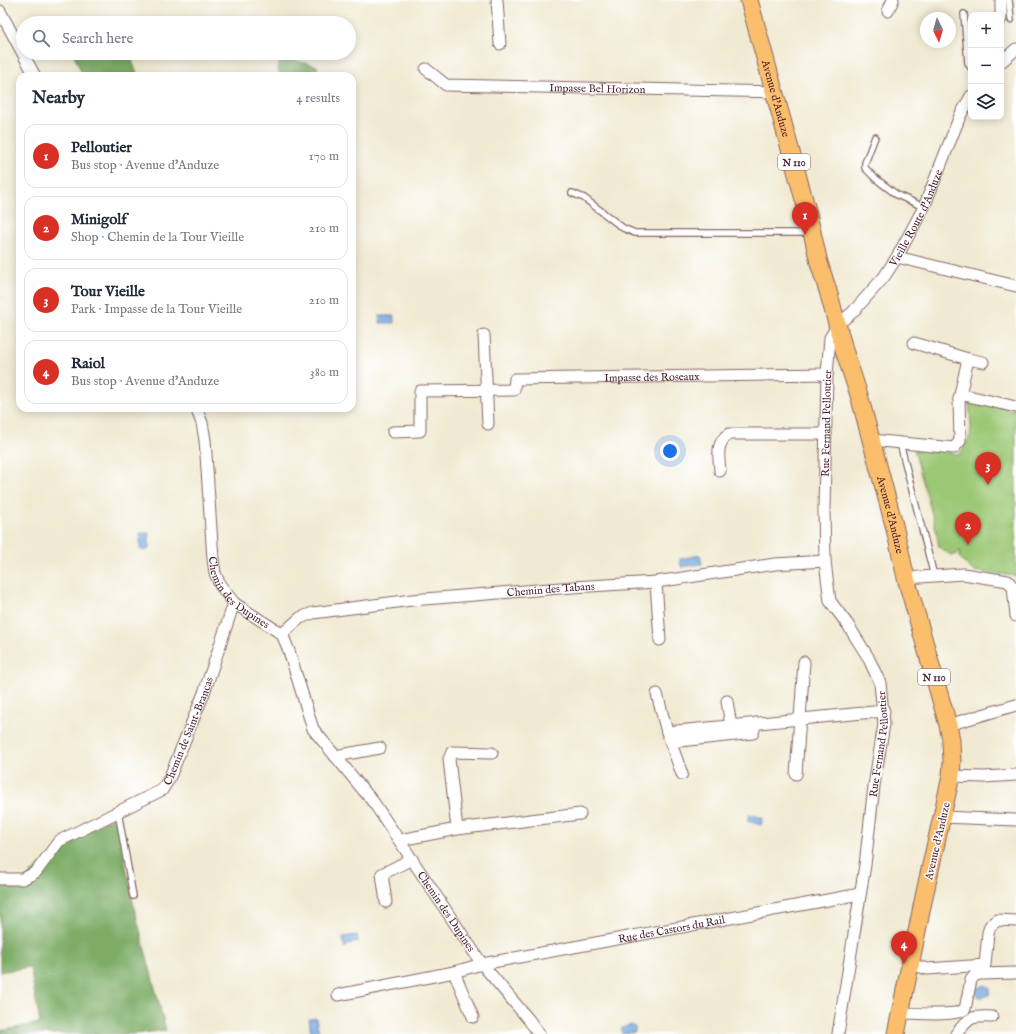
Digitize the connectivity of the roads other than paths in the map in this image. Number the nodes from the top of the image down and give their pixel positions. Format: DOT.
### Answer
graph roads {
  1 [pos="497,0"];
  2 [pos="751,0"];
  3 [pos="893,0"];
  4 [pos="1001,0"];
  5 [pos="1009,0"];
  6 [pos="0,11"];
  7 [pos="888,11"];
  8 [pos="964,14"];
  9 [pos="1006,19"];
  10 [pos="16,41"];
  11 [pos="500,44"];
  12 [pos="1016,48"];
  13 [pos="1004,59"];
  14 [pos="26,60"];
  15 [pos="968,63"];
  16 [pos="426,69"];
  17 [pos="33,72"];
  18 [pos="775,92"];
  19 [pos="968,101"];
  20 [pos="875,137"];
  21 [pos="572,193"];
  22 [pos="924,207"];
  23 [pos="813,233"];
  24 [pos="897,257"];
  25 [pos="1016,286"];
  26 [pos="838,324"];
  27 [pos="484,335"];
  28 [pos="914,343"];
  29 [pos="968,359"];
  30 [pos="983,362"];
  31 [pos="827,374"];
  32 [pos="487,391"];
  33 [pos="959,399"];
  34 [pos="1016,407"];
  35 [pos="198,412"];
  36 [pos="488,424"];
  37 [pos="393,432"];
  38 [pos="826,434"];
  39 [pos="871,440"];
  40 [pos="900,443"];
  41 [pos="720,471"];
  42 [pos="825,561"];
  43 [pos="934,576"];
  44 [pos="906,578"];
  45 [pos="1012,580"];
  46 [pos="656,582"];
  47 [pos="234,603"];
  48 [pos="1016,616"];
  49 [pos="282,634"];
  50 [pos="660,640"];
  51 [pos="804,662"];
  52 [pos="657,694"];
  53 [pos="727,701"];
  54 [pos="1016,705"];
  55 [pos="884,712"];
  56 [pos="800,720"];
  57 [pos="756,723"];
  58 [pos="948,725"];
  59 [pos="731,726"];
  60 [pos="669,737"];
  61 [pos="380,748"];
  62 [pos="492,753"];
  63 [pos="335,756"];
  64 [pos="682,774"];
  65 [pos="796,774"];
  66 [pos="1016,775"];
  67 [pos="951,776"];
  68 [pos="118,812"];
  69 [pos="580,814"];
  70 [pos="942,817"];
  71 [pos="1016,820"];
  72 [pos="457,829"];
  73 [pos="400,840"];
  74 [pos="412,859"];
  75 [pos="0,879"];
  76 [pos="860,894"];
  77 [pos="133,896"];
  78 [pos="386,902"];
  79 [pos="1016,921"];
  80 [pos="482,964"];
  81 [pos="911,964"];
  82 [pos="454,972"];
  83 [pos="1016,973"];
  84 [pos="338,995"];
  85 [pos="900,1013"];
  86 [pos="473,1017"];
  87 [pos="992,1017"];
  88 [pos="531,1029"];
  89 [pos="539,1034"];
  90 [pos="838,1034"];
  91 [pos="896,1034"];
  92 [pos="956,1034"];
  1 -- 11 [label="street"];
  2 -- 18 [label="main road, Avenue d'Anduze / N 110"];
  3 -- 7 [label="street"];
  4 -- 9 [label="street"];
  5 -- 9 [label="lane"];
  6 -- 10 [label="street"];
  8 -- 15 [label="lane"];
  12 -- 13 [label="street"];
  14 -- 17 [label="street"];
  16 -- 18 [label="street, Impasse Bel Horizon"];
  18 -- 23 [label="main road, Avenue d'Anduze / N 110"];
  19 -- 22 [label="street, Vieille Route d'Anduze"];
  20 -- 22 [label="lane"];
  21 -- 23 [label="lane"];
  22 -- 24 [label="street, Vieille Route d'Anduze"];
  23 -- 26 [label="main road, Avenue d'Anduze / N 110"];
  24 -- 25 [label="street"];
  24 -- 26 [label="street, Vieille Route d'Anduze"];
  26 -- 31 [label="street, Rue Fernand Pelloutier"];
  26 -- 39 [label="main road, Avenue d'Anduze / N 110"];
  27 -- 32 [label="street"];
  28 -- 29 [label="street"];
  29 -- 30 [label="street"];
  29 -- 33 [label="street"];
  31 -- 32 [label="street, Impasse des Roseaux"];
  31 -- 38 [label="street, Rue Fernand Pelloutier"];
  32 -- 36 [label="street"];
  32 -- 37 [label="street, Impasse des Roseaux"];
  33 -- 34 [label="street"];
  33 -- 40 [label="street"];
  35 -- 47 [label="street, Chemin des Dupines"];
  38 -- 41 [label="street"];
  38 -- 42 [label="street, Rue Fernand Pelloutier"];
  39 -- 40 [label="street"];
  39 -- 44 [label="main road, Avenue d'Anduze / N 110"];
  40 -- 43 [label="lane"];
  42 -- 46 [label="street, Chemin des Tabans"];
  42 -- 55 [label="street, Rue Fernand Pelloutier"];
  43 -- 44 [label="street"];
  43 -- 45 [label="street"];
  44 -- 58 [label="main road, Avenue d'Anduze / N 110"];
  45 -- 48 [label="street"];
  46 -- 49 [label="street, Chemin des Tabans"];
  46 -- 50 [label="street"];
  47 -- 49 [label="street, Chemin des Dupines"];
  47 -- 68 [label="street, Chemin de Saint-Brancas"];
  49 -- 63 [label="street, Chemin des Dupines"];
  51 -- 56 [label="street"];
  52 -- 60 [label="street"];
  53 -- 59 [label="street"];
  54 -- 58 [label="street"];
  55 -- 56 [label="street"];
  55 -- 76 [label="street, Rue Fernand Pelloutier"];
  56 -- 57 [label="street"];
  56 -- 65 [label="street"];
  57 -- 59 [label="street"];
  57 -- 60 [label="street"];
  58 -- 67 [label="main road, Avenue d'Anduze / N 110"];
  59 -- 60 [label="street"];
  60 -- 64 [label="street"];
  61 -- 63 [label="street"];
  62 -- 72 [label="street"];
  63 -- 73 [label="street, Chemin des Dupines"];
  66 -- 67 [label="street"];
  67 -- 70 [label="main road, Avenue d'Anduze / N 110"];
  68 -- 75 [label="street, Chemin de Saint-Brancas"];
  68 -- 77 [label="lane"];
  69 -- 72 [label="street"];
  70 -- 71 [label="street"];
  70 -- 81 [label="main road, Avenue d'Anduze / N 110"];
  72 -- 73 [label="street"];
  73 -- 74 [label="street, Chemin des Dupines"];
  74 -- 78 [label="street, Chemin des Dupines"];
  74 -- 80 [label="street, Chemin des Dupines"];
  76 -- 80 [label="street, Rue des Castors du Rail"];
  76 -- 90 [label="street, Rue Fernand Pelloutier"];
  79 -- 81 [label="street"];
  80 -- 82 [label="street, Chemin des Dupines"];
  80 -- 88 [label="street, Chemin des Dupines"];
  81 -- 85 [label="main road, Avenue d'Anduze / N 110"];
  82 -- 84 [label="street, Chemin des Dupines"];
  82 -- 86 [label="street"];
  83 -- 85 [label="street"];
  85 -- 91 [label="main road, Avenue d'Anduze / N 110"];
  87 -- 92 [label="street"];
  88 -- 89 [label="street, Chemin des Dupines"];
}
